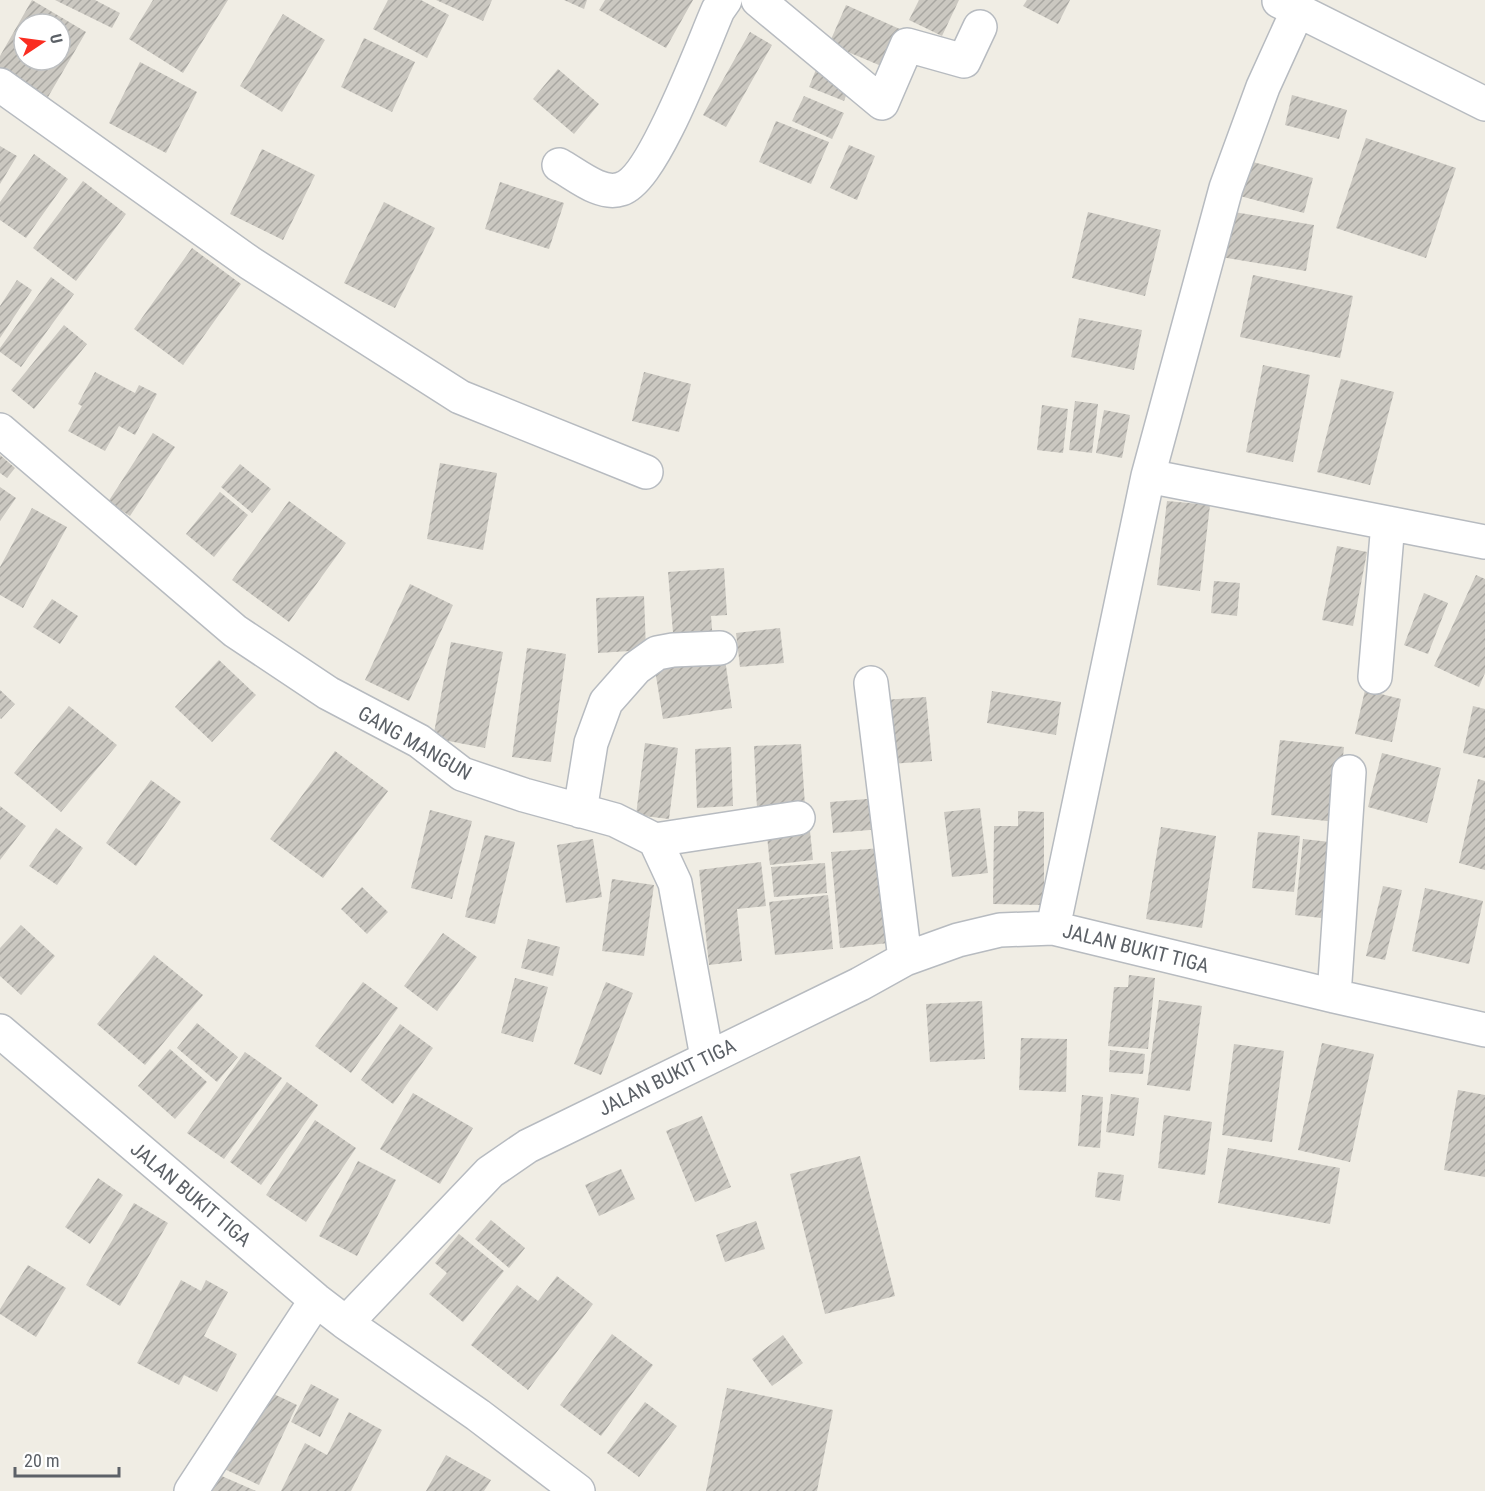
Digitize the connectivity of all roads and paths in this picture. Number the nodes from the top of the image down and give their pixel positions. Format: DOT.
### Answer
graph roads {
  1 [pos="725,0"];
  2 [pos="771,4"];
  3 [pos="1287,5"];
  4 [pos="980,27"];
  5 [pos="0,85"];
  6 [pos="1485,104"];
  7 [pos="559,165"];
  8 [pos="0,430"];
  9 [pos="646,472"];
  10 [pos="1148,476"];
  11 [pos="1388,523"];
  12 [pos="1485,542"];
  13 [pos="720,648"];
  14 [pos="1375,677"];
  15 [pos="871,683"];
  16 [pos="1349,772"];
  17 [pos="580,811"];
  18 [pos="798,818"];
  19 [pos="655,840"];
  20 [pos="1053,927"];
  21 [pos="905,959"];
  22 [pos="1334,996"];
  23 [pos="1485,1030"];
  24 [pos="2,1037"];
  25 [pos="707,1057"];
  26 [pos="316,1300"];
  27 [pos="346,1323"];
  28 [pos="191,1491"];
  29 [pos="578,1491"];
  1 -- 7 [label="street"];
  2 -- 4 [label="street"];
  3 -- 6 [label="street"];
  3 -- 10 [label="street"];
  5 -- 9 [label="street"];
  8 -- 17 [label="street, GANG MANGUN"];
  10 -- 11 [label="street"];
  10 -- 20 [label="street"];
  11 -- 12 [label="street"];
  11 -- 14 [label="street"];
  13 -- 17 [label="street"];
  15 -- 21 [label="street"];
  16 -- 22 [label="street"];
  17 -- 19 [label="street, GANG MANGUN"];
  18 -- 19 [label="street"];
  19 -- 25 [label="street"];
  20 -- 21 [label="street, JALAN BUKIT TIGA"];
  20 -- 22 [label="street, JALAN BUKIT TIGA"];
  21 -- 25 [label="street, JALAN BUKIT TIGA"];
  22 -- 23 [label="street, JALAN BUKIT TIGA"];
  24 -- 26 [label="street, JALAN BUKIT TIGA"];
  25 -- 27 [label="street, JALAN BUKIT TIGA"];
  26 -- 27 [label="street, JALAN BUKIT TIGA"];
  26 -- 28 [label="street"];
  27 -- 29 [label="street"];
}
